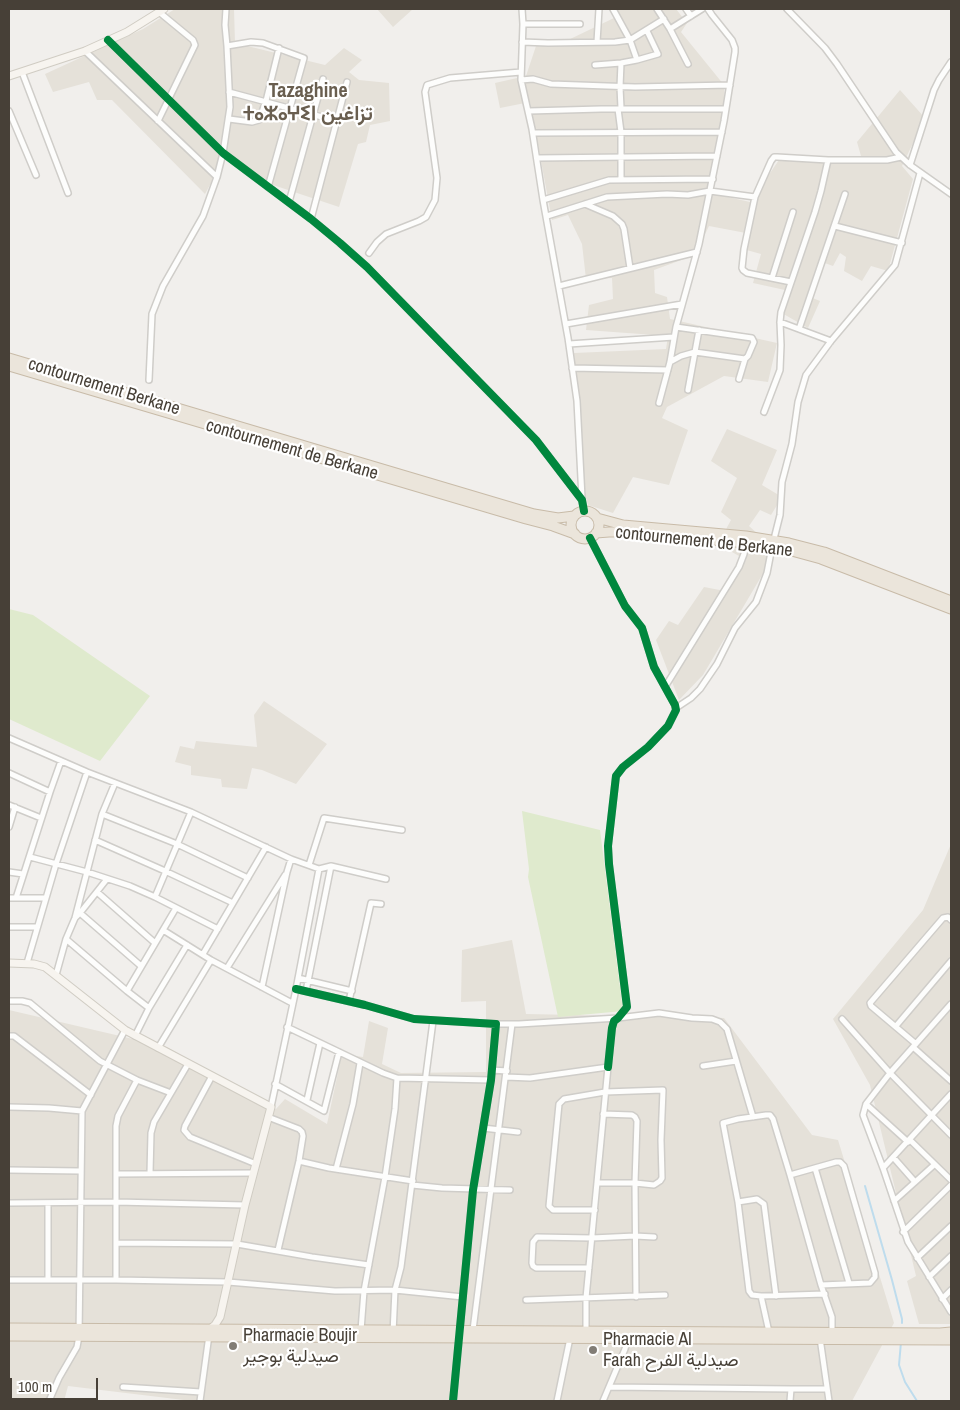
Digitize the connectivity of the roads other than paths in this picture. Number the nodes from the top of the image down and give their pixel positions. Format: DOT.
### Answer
graph roads {
  1 [pos="226,9"];
  2 [pos="522,9"];
  3 [pos="599,9"];
  4 [pos="613,9"];
  5 [pos="657,9"];
  6 [pos="686,9"];
  7 [pos="702,9"];
  8 [pos="708,9"];
  9 [pos="786,9"];
  10 [pos="162,10"];
  11 [pos="691,16"];
  12 [pos="664,19"];
  13 [pos="523,24"];
  14 [pos="580,24"];
  15 [pos="670,29"];
  16 [pos="647,31"];
  17 [pos="108,40"];
  18 [pos="630,40"];
  19 [pos="522,42"];
  20 [pos="597,42"];
  21 [pos="228,46"];
  22 [pos="279,48"];
  23 [pos="85,51"];
  24 [pos="637,60"];
  25 [pos="951,62"];
  26 [pos="622,63"];
  27 [pos="688,64"];
  28 [pos="595,65"];
  29 [pos="22,72"];
  30 [pos="521,72"];
  31 [pos="9,76"];
  32 [pos="323,80"];
  33 [pos="521,80"];
  34 [pos="347,82"];
  35 [pos="730,85"];
  36 [pos="620,87"];
  37 [pos="229,92"];
  38 [pos="169,99"];
  39 [pos="266,101"];
  40 [pos="290,108"];
  41 [pos="619,109"];
  42 [pos="726,109"];
  43 [pos="9,111"];
  44 [pos="529,111"];
  45 [pos="314,114"];
  46 [pos="229,119"];
  47 [pos="158,120"];
  48 [pos="337,121"];
  49 [pos="621,132"];
  50 [pos="722,132"];
  51 [pos="533,133"];
  52 [pos="224,153"];
  53 [pos="622,156"];
  54 [pos="717,156"];
  55 [pos="902,157"];
  56 [pos="537,158"];
  57 [pos="828,160"];
  58 [pos="910,165"];
  59 [pos="920,173"];
  60 [pos="36,175"];
  61 [pos="217,177"];
  62 [pos="713,179"];
  63 [pos="621,180"];
  64 [pos="268,187"];
  65 [pos="710,192"];
  66 [pos="68,193"];
  67 [pos="844,194"];
  68 [pos="951,194"];
  69 [pos="755,197"];
  70 [pos="543,200"];
  71 [pos="289,202"];
  72 [pos="584,204"];
  73 [pos="793,212"];
  74 [pos="547,216"];
  75 [pos="311,219"];
  76 [pos="835,226"];
  77 [pos="902,243"];
  78 [pos="697,252"];
  79 [pos="369,253"];
  80 [pos="630,268"];
  81 [pos="772,278"];
  82 [pos="791,282"];
  83 [pos="559,286"];
  84 [pos="682,304"];
  85 [pos="780,322"];
  86 [pos="566,324"];
  87 [pos="676,327"];
  88 [pos="799,329"];
  89 [pos="699,330"];
  90 [pos="674,337"];
  91 [pos="831,341"];
  92 [pos="569,344"];
  93 [pos="695,352"];
  94 [pos="9,358"];
  95 [pos="746,359"];
  96 [pos="670,362"];
  97 [pos="9,366"];
  98 [pos="572,368"];
  99 [pos="668,370"];
  100 [pos="739,379"];
  101 [pos="149,380"];
  102 [pos="688,390"];
  103 [pos="659,403"];
  104 [pos="764,412"];
  105 [pos="582,500"];
  106 [pos="584,511"];
  107 [pos="574,516"];
  108 [pos="597,518"];
  109 [pos="575,534"];
  110 [pos="593,536"];
  111 [pos="746,543"];
  112 [pos="773,543"];
  113 [pos="951,601"];
  114 [pos="951,609"];
  115 [pos="665,687"];
  116 [pos="676,708"];
  117 [pos="9,738"];
  118 [pos="61,761"];
  119 [pos="87,772"];
  120 [pos="9,773"];
  121 [pos="115,783"];
  122 [pos="50,792"];
  123 [pos="9,805"];
  124 [pos="15,807"];
  125 [pos="191,812"];
  126 [pos="102,814"];
  127 [pos="41,818"];
  128 [pos="9,827"];
  129 [pos="402,830"];
  130 [pos="95,840"];
  131 [pos="177,844"];
  132 [pos="266,847"];
  133 [pos="30,857"];
  134 [pos="292,859"];
  135 [pos="56,864"];
  136 [pos="308,865"];
  137 [pos="331,866"];
  138 [pos="319,869"];
  139 [pos="166,871"];
  140 [pos="9,872"];
  141 [pos="87,872"];
  142 [pos="287,872"];
  143 [pos="24,874"];
  144 [pos="248,878"];
  145 [pos="107,879"];
  146 [pos="386,879"];
  147 [pos="97,892"];
  148 [pos="155,897"];
  149 [pos="9,898"];
  150 [pos="16,898"];
  151 [pos="46,898"];
  152 [pos="233,903"];
  153 [pos="381,904"];
  154 [pos="176,908"];
  155 [pos="80,912"];
  156 [pos="75,918"];
  157 [pos="951,920"];
  158 [pos="9,927"];
  159 [pos="37,927"];
  160 [pos="218,929"];
  161 [pos="163,930"];
  162 [pos="66,938"];
  163 [pos="155,943"];
  164 [pos="187,944"];
  165 [pos="203,954"];
  166 [pos="211,960"];
  167 [pos="951,961"];
  168 [pos="9,963"];
  169 [pos="27,963"];
  170 [pos="142,966"];
  171 [pos="227,968"];
  172 [pos="56,974"];
  173 [pos="298,978"];
  174 [pos="308,980"];
  175 [pos="262,987"];
  176 [pos="296,989"];
  177 [pos="127,991"];
  178 [pos="306,991"];
  179 [pos="352,991"];
  180 [pos="9,1001"];
  181 [pos="349,1001"];
  182 [pos="292,1003"];
  183 [pos="149,1008"];
  184 [pos="950,1008"];
  185 [pos="618,1018"];
  186 [pos="842,1019"];
  187 [pos="433,1021"];
  188 [pos="496,1024"];
  189 [pos="512,1024"];
  190 [pos="896,1026"];
  191 [pos="287,1027"];
  192 [pos="125,1030"];
  193 [pos="9,1036"];
  194 [pos="135,1036"];
  195 [pos="320,1043"];
  196 [pos="914,1046"];
  197 [pos="158,1048"];
  198 [pos="338,1052"];
  199 [pos="736,1060"];
  200 [pos="360,1063"];
  201 [pos="106,1064"];
  202 [pos="188,1064"];
  203 [pos="703,1066"];
  204 [pos="608,1068"];
  205 [pos="492,1070"];
  206 [pos="890,1072"];
  207 [pos="506,1074"];
  208 [pos="212,1076"];
  209 [pos="397,1078"];
  210 [pos="426,1079"];
  211 [pos="137,1080"];
  212 [pos="491,1080"];
  213 [pos="951,1081"];
  214 [pos="275,1084"];
  215 [pos="605,1092"];
  216 [pos="171,1093"];
  217 [pos="951,1094"];
  218 [pos="91,1095"];
  219 [pos="307,1100"];
  220 [pos="866,1104"];
  221 [pos="9,1108"];
  222 [pos="271,1108"];
  223 [pos="82,1111"];
  224 [pos="604,1114"];
  225 [pos="932,1115"];
  226 [pos="268,1117"];
  227 [pos="753,1117"];
  228 [pos="483,1128"];
  229 [pos="499,1130"];
  230 [pos="518,1132"];
  231 [pos="951,1135"];
  232 [pos="909,1141"];
  233 [pos="893,1157"];
  234 [pos="299,1161"];
  235 [pos="256,1164"];
  236 [pos="934,1164"];
  237 [pos="336,1168"];
  238 [pos="815,1168"];
  239 [pos="883,1168"];
  240 [pos="9,1170"];
  241 [pos="80,1171"];
  242 [pos="150,1173"];
  243 [pos="253,1173"];
  244 [pos="116,1174"];
  245 [pos="790,1175"];
  246 [pos="385,1177"];
  247 [pos="951,1180"];
  248 [pos="915,1182"];
  249 [pos="413,1183"];
  250 [pos="598,1183"];
  251 [pos="635,1183"];
  252 [pos="951,1185"];
  253 [pos="473,1190"];
  254 [pos="492,1190"];
  255 [pos="510,1190"];
  256 [pos="894,1201"];
  257 [pos="80,1202"];
  258 [pos="116,1202"];
  259 [pos="738,1202"];
  260 [pos="9,1203"];
  261 [pos="48,1203"];
  262 [pos="245,1205"];
  263 [pos="595,1210"];
  264 [pos="951,1226"];
  265 [pos="903,1232"];
  266 [pos="635,1236"];
  267 [pos="654,1237"];
  268 [pos="592,1238"];
  269 [pos="117,1243"];
  270 [pos="237,1244"];
  271 [pos="278,1250"];
  272 [pos="951,1256"];
  273 [pos="917,1258"];
  274 [pos="369,1264"];
  275 [pos="589,1268"];
  276 [pos="929,1277"];
  277 [pos="9,1280"];
  278 [pos="48,1280"];
  279 [pos="80,1280"];
  280 [pos="116,1280"];
  281 [pos="228,1282"];
  282 [pos="849,1283"];
  283 [pos="821,1285"];
  284 [pos="395,1290"];
  285 [pos="951,1290"];
  286 [pos="364,1291"];
  287 [pos="825,1294"];
  288 [pos="665,1295"];
  289 [pos="761,1296"];
  290 [pos="776,1296"];
  291 [pos="463,1297"];
  292 [pos="636,1297"];
  293 [pos="586,1298"];
  294 [pos="942,1299"];
  295 [pos="526,1300"];
  296 [pos="951,1312"];
  297 [pos="9,1328"];
  298 [pos="361,1330"];
  299 [pos="473,1330"];
  300 [pos="79,1332"];
  301 [pos="769,1332"];
  302 [pos="832,1332"];
  303 [pos="951,1332"];
  304 [pos="209,1333"];
  305 [pos="393,1334"];
  306 [pos="459,1334"];
  307 [pos="586,1335"];
  308 [pos="628,1335"];
  309 [pos="9,1336"];
  310 [pos="819,1336"];
  311 [pos="570,1338"];
  312 [pos="951,1340"];
  313 [pos="123,1388"];
  314 [pos="609,1388"];
  315 [pos="827,1388"];
  316 [pos="791,1389"];
  317 [pos="201,1392"];
  318 [pos="49,1401"];
  319 [pos="200,1401"];
  320 [pos="453,1401"];
  321 [pos="557,1401"];
  322 [pos="603,1401"];
  323 [pos="790,1401"];
  324 [pos="830,1401"];
  1 -- 21 [label="street"];
  2 -- 13 [label="street"];
  3 -- 20 [label="street"];
  4 -- 18 [label="street"];
  5 -- 12 [label="street"];
  6 -- 11 [label="street"];
  7 -- 11 [label="street"];
  8 -- 35 [label="street"];
  9 -- 55 [label="street"];
  10 -- 17 [label="street"];
  10 -- 38 [label="street"];
  11 -- 15 [label="street"];
  12 -- 15 [label="street"];
  12 -- 16 [label="street"];
  13 -- 14 [label="street"];
  13 -- 19 [label="street"];
  15 -- 27 [label="street"];
  16 -- 18 [label="street"];
  16 -- 24 [label="street"];
  17 -- 23 [label="street"];
  17 -- 38 [label="street"];
  18 -- 20 [label="street"];
  18 -- 24 [label="street"];
  19 -- 20 [label="street"];
  19 -- 30 [label="street"];
  21 -- 22 [label="street"];
  21 -- 37 [label="street"];
  22 -- 39 [label="street"];
  22 -- 40 [label="street"];
  23 -- 29 [label="street"];
  23 -- 47 [label="street"];
  24 -- 26 [label="street"];
  25 -- 58 [label="street"];
  26 -- 28 [label="street"];
  26 -- 36 [label="street"];
  29 -- 31 [label="street"];
  29 -- 66 [label="street"];
  30 -- 33 [label="street"];
  30 -- 79 [label="street"];
  32 -- 45 [label="street"];
  33 -- 36 [label="street"];
  33 -- 44 [label="street"];
  34 -- 48 [label="street"];
  35 -- 36 [label="street"];
  35 -- 42 [label="street"];
  36 -- 41 [label="street"];
  37 -- 39 [label="street"];
  37 -- 46 [label="street"];
  38 -- 47 [label="street"];
  38 -- 52 [label="street"];
  39 -- 40 [label="street"];
  39 -- 46 [label="street"];
  40 -- 45 [label="street"];
  40 -- 64 [label="street"];
  41 -- 42 [label="street"];
  41 -- 44 [label="street"];
  41 -- 49 [label="street"];
  42 -- 50 [label="street"];
  43 -- 60 [label="street"];
  44 -- 51 [label="street"];
  45 -- 48 [label="street"];
  45 -- 71 [label="street"];
  46 -- 52 [label="street"];
  47 -- 61 [label="street"];
  48 -- 75 [label="street"];
  49 -- 50 [label="street"];
  49 -- 51 [label="street"];
  49 -- 53 [label="street"];
  50 -- 54 [label="street"];
  51 -- 56 [label="street"];
  52 -- 61 [label="street"];
  52 -- 64 [label="street"];
  53 -- 54 [label="street"];
  53 -- 56 [label="street"];
  53 -- 63 [label="street"];
  54 -- 62 [label="street"];
  55 -- 57 [label="street"];
  55 -- 58 [label="street"];
  56 -- 70 [label="street"];
  57 -- 69 [label="street"];
  57 -- 82 [label="street"];
  58 -- 59 [label="street"];
  59 -- 68 [label="street"];
  59 -- 77 [label="street"];
  61 -- 101 [label="street"];
  62 -- 63 [label="street"];
  62 -- 65 [label="street"];
  63 -- 70 [label="street"];
  64 -- 71 [label="street"];
  65 -- 69 [label="street"];
  65 -- 72 [label="street"];
  65 -- 78 [label="street"];
  67 -- 76 [label="street"];
  69 -- 81 [label="street"];
  70 -- 74 [label="street"];
  71 -- 75 [label="street"];
  72 -- 74 [label="street"];
  72 -- 80 [label="street"];
  73 -- 81 [label="street"];
  74 -- 83 [label="street"];
  75 -- 105 [label="street"];
  76 -- 77 [label="street"];
  76 -- 88 [label="street"];
  77 -- 91 [label="street"];
  78 -- 80 [label="street"];
  78 -- 84 [label="street"];
  80 -- 83 [label="street"];
  81 -- 82 [label="street"];
  82 -- 85 [label="street"];
  83 -- 86 [label="street"];
  84 -- 86 [label="street"];
  84 -- 87 [label="street"];
  85 -- 88 [label="street"];
  85 -- 104 [label="street"];
  86 -- 92 [label="street"];
  87 -- 89 [label="street"];
  87 -- 90 [label="street"];
  88 -- 91 [label="street"];
  89 -- 93 [label="street"];
  89 -- 95 [label="street"];
  90 -- 92 [label="street"];
  90 -- 96 [label="street"];
  91 -- 112 [label="street"];
  92 -- 98 [label="street"];
  93 -- 95 [label="street"];
  93 -- 96 [label="street"];
  93 -- 102 [label="street"];
  94 -- 107 [label="highway, contournement Berkane"];
  95 -- 100 [label="street"];
  96 -- 99 [label="street"];
  97 -- 109 [label="highway, contournement de Berkane"];
  98 -- 99 [label="street"];
  98 -- 105 [label="street"];
  99 -- 103 [label="street"];
  105 -- 106 [label="street"];
  106 -- 107 [label="highway"];
  106 -- 108 [label="highway"];
  107 -- 109 [label="highway"];
  108 -- 110 [label="highway"];
  108 -- 112 [label="highway"];
  109 -- 110 [label="highway"];
  110 -- 111 [label="highway, contournement de Berkane"];
  110 -- 115 [label="street"];
  111 -- 112 [label="highway, contournement de Berkane"];
  111 -- 115 [label="street"];
  112 -- 113 [label="highway"];
  112 -- 114 [label="highway, contournement de Berkane"];
  112 -- 116 [label="street"];
  115 -- 116 [label="street"];
  116 -- 185 [label="street"];
  117 -- 118 [label="street"];
  118 -- 119 [label="street"];
  118 -- 122 [label="street"];
  119 -- 121 [label="street"];
  119 -- 135 [label="street"];
  120 -- 122 [label="street"];
  121 -- 125 [label="street"];
  121 -- 126 [label="street"];
  122 -- 127 [label="street"];
  123 -- 124 [label="street"];
  124 -- 127 [label="street"];
  124 -- 128 [label="street"];
  125 -- 131 [label="street"];
  125 -- 132 [label="street"];
  126 -- 130 [label="street"];
  126 -- 131 [label="street"];
  127 -- 133 [label="street"];
  129 -- 136 [label="street"];
  130 -- 139 [label="street"];
  130 -- 141 [label="street"];
  131 -- 139 [label="street"];
  131 -- 144 [label="street"];
  132 -- 134 [label="street"];
  132 -- 144 [label="street"];
  133 -- 135 [label="street"];
  133 -- 143 [label="street"];
  134 -- 136 [label="street"];
  134 -- 142 [label="street"];
  135 -- 141 [label="street"];
  135 -- 151 [label="street"];
  136 -- 138 [label="street"];
  137 -- 138 [label="street"];
  137 -- 146 [label="street"];
  137 -- 174 [label="street"];
  138 -- 173 [label="street"];
  139 -- 148 [label="street"];
  139 -- 152 [label="street"];
  140 -- 143 [label="street"];
  141 -- 145 [label="street"];
  141 -- 156 [label="street"];
  142 -- 171 [label="street"];
  142 -- 175 [label="street"];
  143 -- 150 [label="street"];
  144 -- 152 [label="street"];
  145 -- 147 [label="street"];
  145 -- 148 [label="street"];
  147 -- 155 [label="street"];
  147 -- 163 [label="street"];
  148 -- 154 [label="street"];
  149 -- 150 [label="street"];
  150 -- 151 [label="street"];
  151 -- 159 [label="street"];
  152 -- 160 [label="street"];
  153 -- 179 [label="street"];
  154 -- 160 [label="street"];
  154 -- 161 [label="street"];
  155 -- 156 [label="street"];
  155 -- 170 [label="street"];
  156 -- 162 [label="street"];
  157 -- 190 [label="street"];
  158 -- 159 [label="street"];
  159 -- 169 [label="street"];
  160 -- 165 [label="street"];
  161 -- 163 [label="street"];
  161 -- 164 [label="street"];
  162 -- 172 [label="street"];
  162 -- 177 [label="street"];
  163 -- 170 [label="street"];
  164 -- 165 [label="street"];
  164 -- 183 [label="street"];
  165 -- 166 [label="street"];
  166 -- 171 [label="street"];
  166 -- 197 [label="street"];
  167 -- 190 [label="street"];
  168 -- 169 [label="street"];
  169 -- 172 [label="street"];
  170 -- 177 [label="street"];
  171 -- 175 [label="street"];
  172 -- 192 [label="street"];
  173 -- 174 [label="street"];
  173 -- 176 [label="street"];
  174 -- 178 [label="street"];
  174 -- 179 [label="street"];
  175 -- 182 [label="street"];
  176 -- 178 [label="street"];
  176 -- 182 [label="street"];
  177 -- 183 [label="street"];
  178 -- 181 [label="street"];
  179 -- 181 [label="street"];
  180 -- 201 [label="street"];
  181 -- 187 [label="street"];
  182 -- 191 [label="street"];
  183 -- 194 [label="street"];
  184 -- 196 [label="street"];
  185 -- 189 [label="street"];
  185 -- 199 [label="street"];
  185 -- 204 [label="street"];
  186 -- 206 [label="street"];
  187 -- 188 [label="street"];
  187 -- 210 [label="street"];
  188 -- 189 [label="street"];
  188 -- 205 [label="street"];
  189 -- 207 [label="street"];
  190 -- 196 [label="street"];
  191 -- 195 [label="street"];
  191 -- 214 [label="street"];
  192 -- 194 [label="street"];
  192 -- 201 [label="street"];
  193 -- 218 [label="street"];
  194 -- 197 [label="street"];
  195 -- 198 [label="street"];
  195 -- 219 [label="street"];
  196 -- 206 [label="street"];
  196 -- 213 [label="street"];
  197 -- 202 [label="street"];
  198 -- 200 [label="street"];
  198 -- 219 [label="street"];
  199 -- 203 [label="street"];
  199 -- 227 [label="street"];
  200 -- 209 [label="street"];
  200 -- 237 [label="street"];
  201 -- 211 [label="street"];
  201 -- 218 [label="street"];
  202 -- 208 [label="street"];
  202 -- 216 [label="street"];
  204 -- 207 [label="street"];
  204 -- 215 [label="street"];
  205 -- 207 [label="street"];
  205 -- 212 [label="street"];
  206 -- 220 [label="street"];
  206 -- 225 [label="street"];
  207 -- 229 [label="street"];
  208 -- 222 [label="street"];
  208 -- 235 [label="street"];
  209 -- 210 [label="street"];
  209 -- 246 [label="street"];
  210 -- 212 [label="street"];
  210 -- 249 [label="street"];
  211 -- 216 [label="street"];
  211 -- 244 [label="street"];
  212 -- 228 [label="street"];
  214 -- 219 [label="street"];
  214 -- 222 [label="street"];
  215 -- 224 [label="street"];
  215 -- 251 [label="street"];
  215 -- 263 [label="street"];
  216 -- 242 [label="street"];
  217 -- 225 [label="street"];
  218 -- 223 [label="street"];
  220 -- 232 [label="street"];
  220 -- 239 [label="street"];
  221 -- 223 [label="street"];
  222 -- 226 [label="street"];
  223 -- 241 [label="street"];
  224 -- 250 [label="street"];
  224 -- 251 [label="street"];
  225 -- 231 [label="street"];
  225 -- 232 [label="street"];
  226 -- 234 [label="street"];
  226 -- 235 [label="street"];
  227 -- 245 [label="street"];
  227 -- 259 [label="street"];
  228 -- 229 [label="street"];
  228 -- 253 [label="street"];
  229 -- 230 [label="street"];
  229 -- 254 [label="street"];
  232 -- 233 [label="street"];
  232 -- 236 [label="street"];
  233 -- 239 [label="street"];
  233 -- 248 [label="street"];
  234 -- 237 [label="street"];
  234 -- 271 [label="street"];
  235 -- 243 [label="street"];
  236 -- 247 [label="street"];
  236 -- 248 [label="street"];
  237 -- 246 [label="street"];
  238 -- 245 [label="street"];
  238 -- 282 [label="street"];
  238 -- 282 [label="street"];
  239 -- 256 [label="street"];
  240 -- 241 [label="street"];
  241 -- 257 [label="street"];
  242 -- 243 [label="street"];
  242 -- 244 [label="street"];
  243 -- 262 [label="street"];
  244 -- 258 [label="street"];
  245 -- 283 [label="street"];
  246 -- 249 [label="street"];
  246 -- 274 [label="street"];
  248 -- 256 [label="street"];
  249 -- 253 [label="street"];
  249 -- 284 [label="street"];
  250 -- 251 [label="street"];
  250 -- 263 [label="street"];
  251 -- 266 [label="street"];
  252 -- 265 [label="street"];
  253 -- 254 [label="street"];
  253 -- 291 [label="street"];
  254 -- 255 [label="street"];
  254 -- 299 [label="street"];
  256 -- 265 [label="street"];
  257 -- 258 [label="street"];
  257 -- 261 [label="street"];
  257 -- 279 [label="street"];
  258 -- 262 [label="street"];
  258 -- 269 [label="street"];
  259 -- 289 [label="street"];
  259 -- 290 [label="street"];
  260 -- 261 [label="street"];
  261 -- 278 [label="street"];
  262 -- 270 [label="street"];
  263 -- 268 [label="street"];
  264 -- 273 [label="street"];
  265 -- 273 [label="street"];
  266 -- 267 [label="street"];
  266 -- 268 [label="street"];
  266 -- 292 [label="street"];
  268 -- 275 [label="street"];
  268 -- 275 [label="street"];
  269 -- 270 [label="street"];
  269 -- 280 [label="street"];
  270 -- 271 [label="street"];
  270 -- 281 [label="street"];
  271 -- 274 [label="street"];
  272 -- 276 [label="street"];
  273 -- 276 [label="street"];
  274 -- 286 [label="street"];
  275 -- 293 [label="street"];
  276 -- 294 [label="street"];
  277 -- 278 [label="street"];
  278 -- 279 [label="street"];
  279 -- 280 [label="street"];
  279 -- 300 [label="street"];
  280 -- 281 [label="street"];
  281 -- 286 [label="street"];
  281 -- 304 [label="street"];
  282 -- 283 [label="street"];
  283 -- 287 [label="street"];
  284 -- 286 [label="street"];
  284 -- 291 [label="street"];
  284 -- 305 [label="street"];
  285 -- 294 [label="street"];
  286 -- 298 [label="street"];
  287 -- 290 [label="street"];
  287 -- 302 [label="street"];
  288 -- 292 [label="street"];
  289 -- 290 [label="street"];
  289 -- 301 [label="street"];
  291 -- 306 [label="street"];
  292 -- 293 [label="street"];
  293 -- 295 [label="street"];
  293 -- 307 [label="street"];
  294 -- 296 [label="street"];
  297 -- 300 [label="highway"];
  298 -- 304 [label="highway"];
  298 -- 305 [label="highway"];
  299 -- 306 [label="highway"];
  299 -- 307 [label="highway"];
  300 -- 304 [label="highway"];
  300 -- 309 [label="highway"];
  300 -- 318 [label="street"];
  301 -- 308 [label="highway"];
  301 -- 310 [label="highway"];
  302 -- 303 [label="highway"];
  302 -- 310 [label="highway"];
  304 -- 305 [label="highway"];
  304 -- 317 [label="street"];
  305 -- 306 [label="highway"];
  306 -- 311 [label="highway"];
  306 -- 320 [label="street"];
  307 -- 308 [label="highway"];
  307 -- 311 [label="highway"];
  308 -- 310 [label="highway"];
  308 -- 314 [label="street"];
  310 -- 312 [label="highway"];
  310 -- 315 [label="street"];
  311 -- 321 [label="street"];
  313 -- 317 [label="street"];
  314 -- 316 [label="street"];
  314 -- 322 [label="street"];
  315 -- 316 [label="street"];
  315 -- 324 [label="street"];
  316 -- 323 [label="street"];
  317 -- 319 [label="street"];
}
